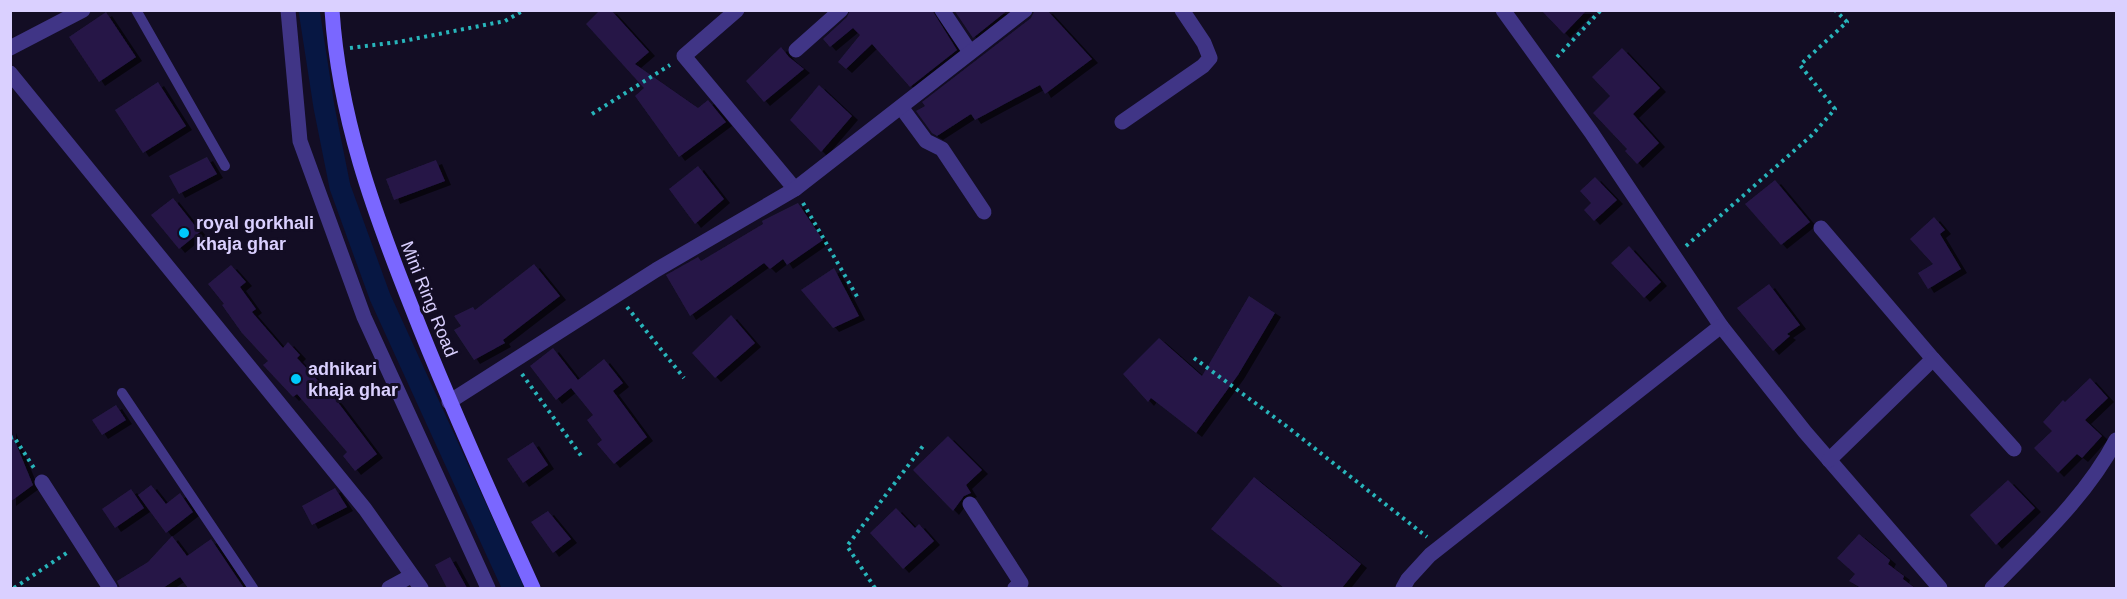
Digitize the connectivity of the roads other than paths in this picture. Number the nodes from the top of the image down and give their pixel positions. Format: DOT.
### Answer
graph roads {
  1 [pos="83,10"];
  2 [pos="136,10"];
  3 [pos="288,10"];
  4 [pos="332,10"];
  5 [pos="841,10"];
  6 [pos="942,10"];
  7 [pos="1025,10"];
  8 [pos="1182,10"];
  9 [pos="1503,10"];
  10 [pos="731,12"];
  11 [pos="10,48"];
  12 [pos="796,50"];
  13 [pos="970,52"];
  14 [pos="10,74"];
  15 [pos="902,107"];
  16 [pos="1122,122"];
  17 [pos="225,166"];
  18 [pos="795,189"];
  19 [pos="984,212"];
  20 [pos="1821,228"];
  21 [pos="1721,326"];
  22 [pos="1933,358"];
  23 [pos="122,393"];
  24 [pos="449,402"];
  25 [pos="2116,440"];
  26 [pos="2014,448"];
  27 [pos="1829,460"];
  28 [pos="42,482"];
  29 [pos="970,504"];
  30 [pos="411,576"];
  31 [pos="110,588"];
  32 [pos="253,588"];
  33 [pos="389,588"];
  34 [pos="421,588"];
  35 [pos="488,588"];
  36 [pos="533,588"];
  37 [pos="1015,588"];
  38 [pos="1403,588"];
  39 [pos="1940,588"];
  40 [pos="1992,588"];
  1 -- 11 [label="street"];
  2 -- 17 [label="lane"];
  3 -- 35 [label="street"];
  4 -- 24 [label="main road, Mini Ring Road"];
  5 -- 12 [label="street"];
  6 -- 13 [label="street"];
  7 -- 13 [label="street"];
  8 -- 16 [label="street"];
  9 -- 21 [label="street"];
  10 -- 18 [label="street"];
  13 -- 15 [label="street"];
  14 -- 30 [label="street"];
  15 -- 18 [label="street"];
  15 -- 19 [label="street"];
  18 -- 24 [label="street"];
  20 -- 22 [label="street"];
  21 -- 27 [label="street"];
  21 -- 38 [label="street"];
  22 -- 26 [label="street"];
  22 -- 27 [label="street"];
  23 -- 32 [label="lane"];
  24 -- 36 [label="main road, Mini Ring Road"];
  25 -- 40 [label="street"];
  27 -- 39 [label="street"];
  28 -- 31 [label="street"];
  29 -- 37 [label="street"];
  30 -- 33 [label="street"];
  30 -- 34 [label="street"];
}
